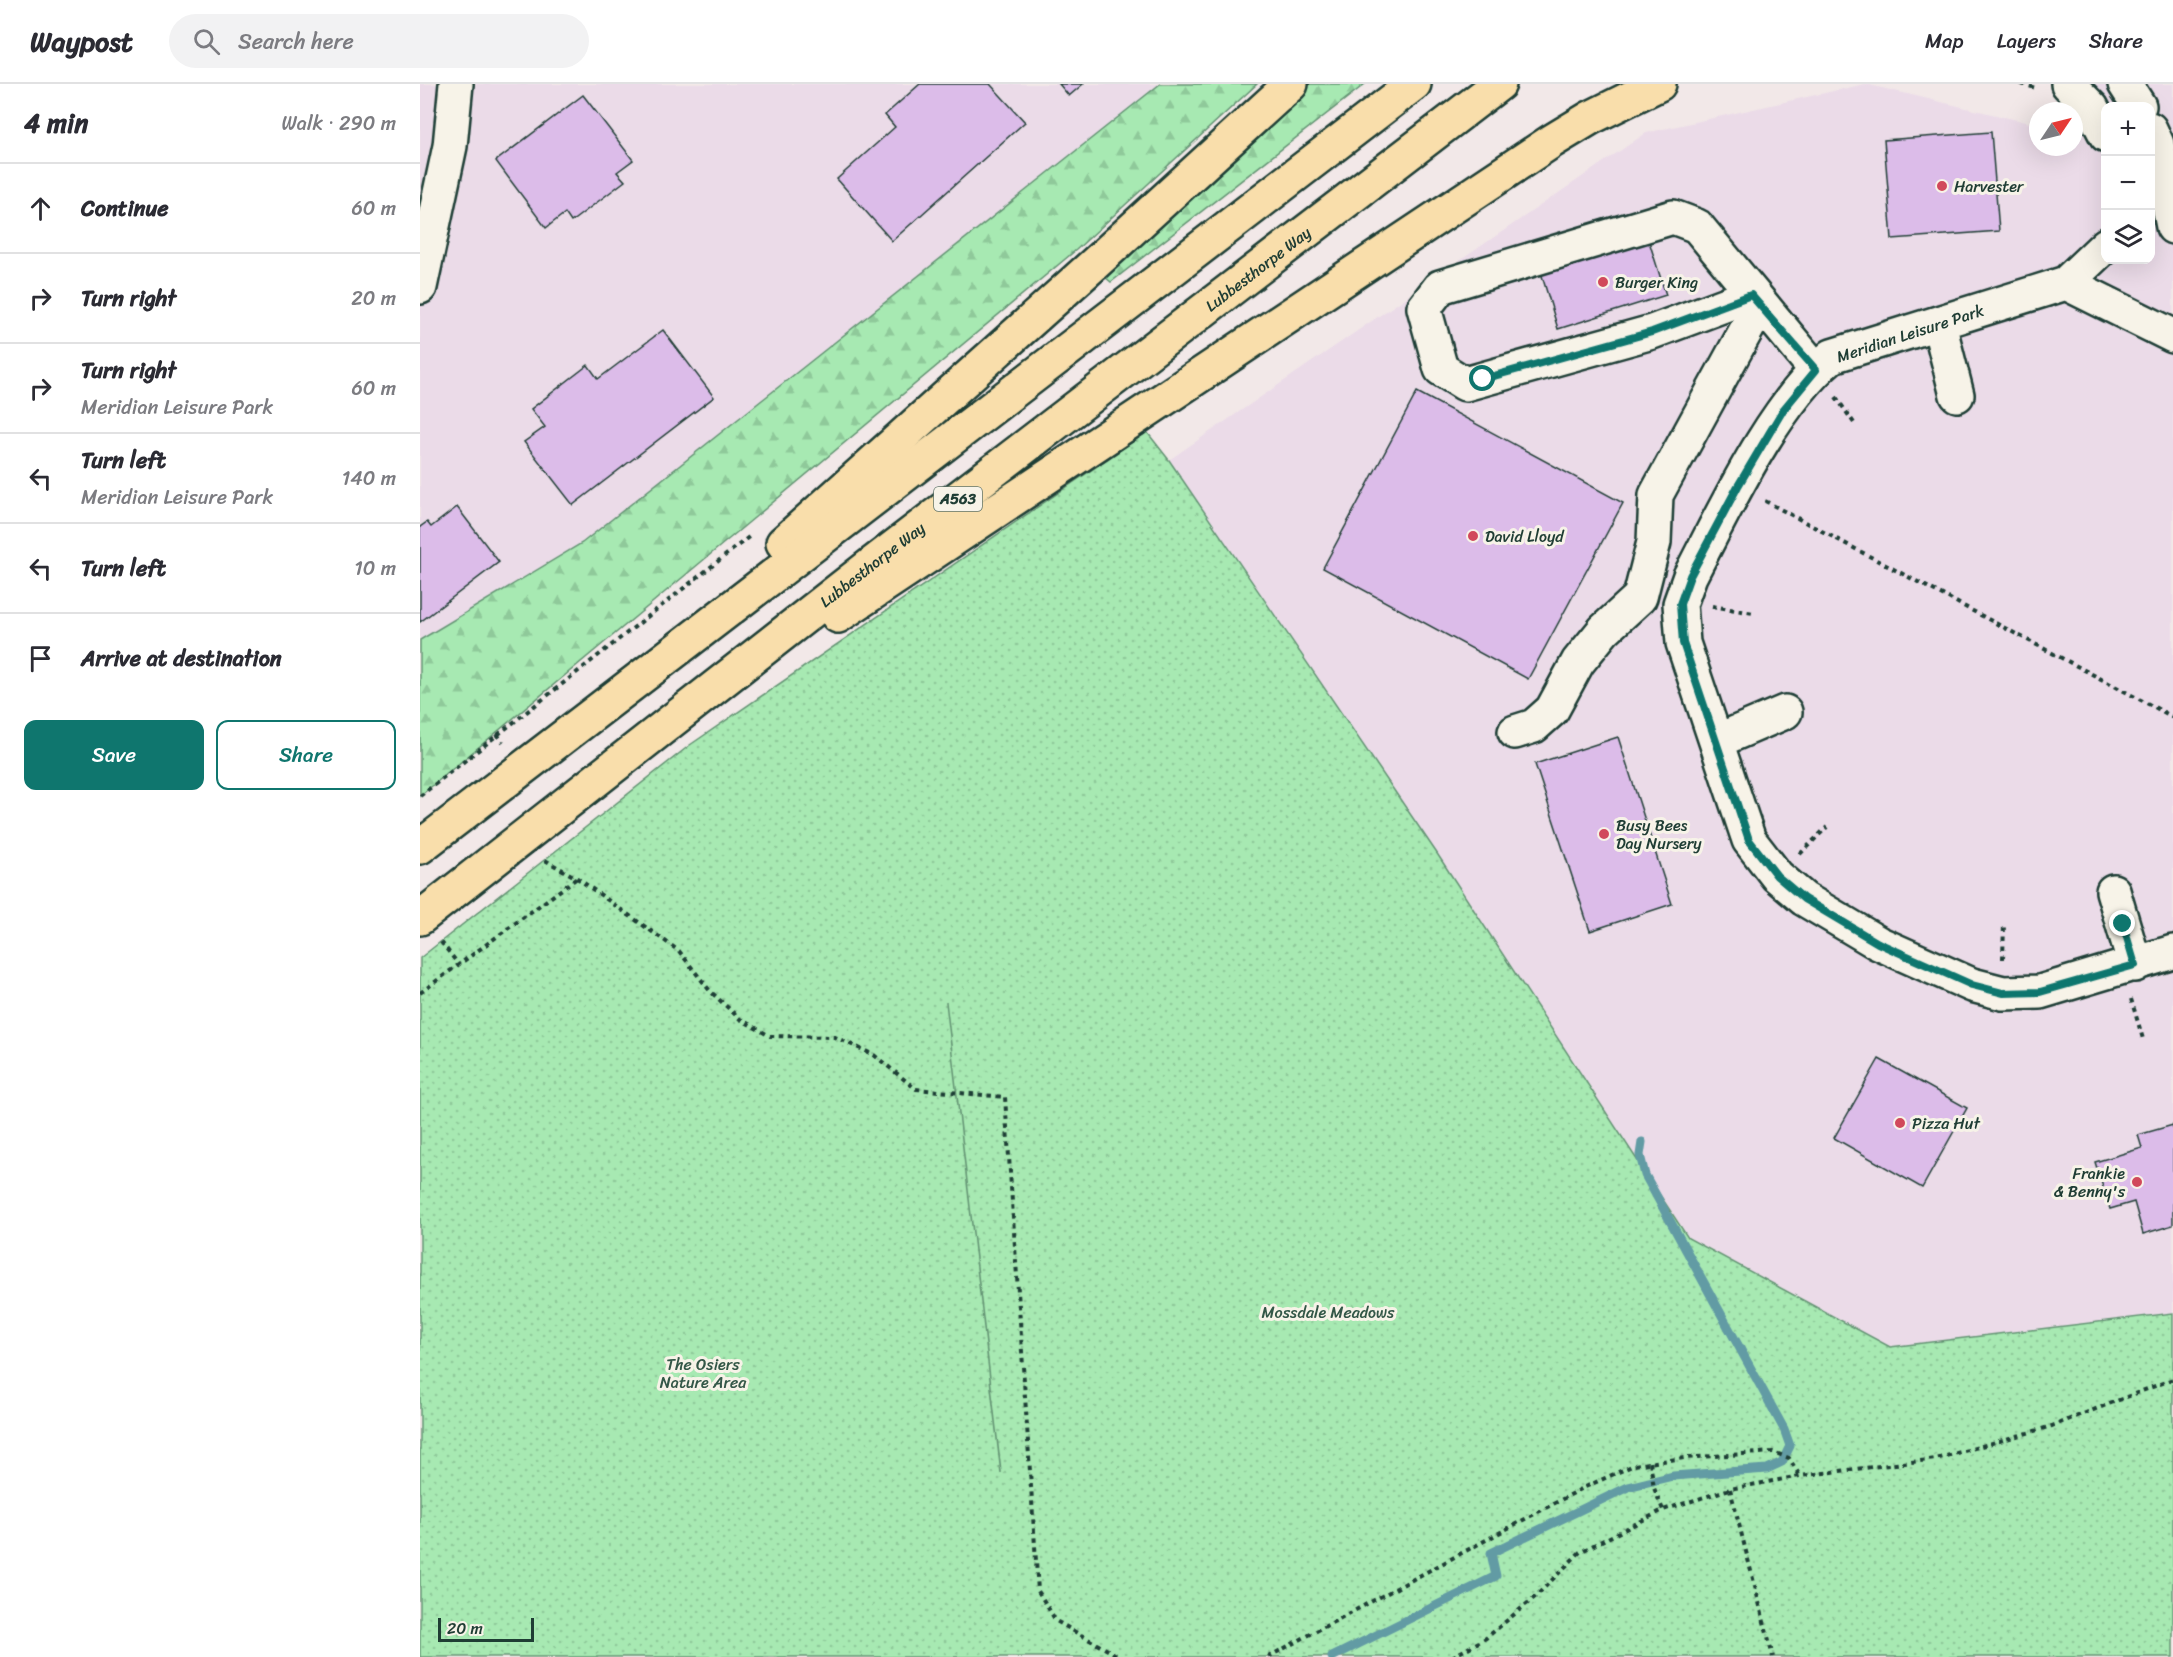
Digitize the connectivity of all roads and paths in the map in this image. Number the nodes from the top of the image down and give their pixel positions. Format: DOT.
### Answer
graph roads {
  1 [pos="456,84"];
  2 [pos="1291,84"];
  3 [pos="1414,84"];
  4 [pos="1499,84"];
  5 [pos="1659,84"];
  6 [pos="2021,84"];
  7 [pos="2041,84"];
  8 [pos="2068,84"];
  9 [pos="2125,84"];
  10 [pos="2136,102"];
  11 [pos="2101,125"];
  12 [pos="2155,139"];
  13 [pos="2173,227"];
  14 [pos="2101,250"];
  15 [pos="2066,283"];
  16 [pos="420,287"];
  17 [pos="1756,300"];
  18 [pos="1939,324"];
  19 [pos="2173,336"];
  20 [pos="1816,370"];
  21 [pos="1957,395"];
  22 [pos="1738,486"];
  23 [pos="1640,597"];
  24 [pos="1680,604"];
  25 [pos="1785,712"];
  26 [pos="2173,717"];
  27 [pos="578,727"];
  28 [pos="1515,732"];
  29 [pos="497,734"];
  30 [pos="1717,741"];
  31 [pos="623,761"];
  32 [pos="420,796"];
  33 [pos="525,837"];
  34 [pos="420,847"];
  35 [pos="576,878"];
  36 [pos="2113,891"];
  37 [pos="420,918"];
  38 [pos="2173,952"];
  39 [pos="2129,967"];
  40 [pos="420,993"];
  41 [pos="2143,1039"];
  42 [pos="2173,1379"];
  43 [pos="1650,1462"];
  44 [pos="1800,1476"];
  45 [pos="1730,1489"];
  46 [pos="1663,1510"];
  47 [pos="1120,1657"];
  48 [pos="1268,1657"];
  49 [pos="1452,1657"];
  50 [pos="1773,1657"];
  1 -- 16 [label="street"];
  2 -- 27 [label="highway"];
  3 -- 27 [label="highway"];
  4 -- 31 [label="highway, Lubbesthorpe Way / A563"];
  5 -- 31 [label="highway"];
  6 -- 7 [label="path"];
  8 -- 11 [label="street"];
  9 -- 10 [label="street"];
  12 -- 13 [label="street"];
  14 -- 15 [label="street, Meridian Leisure Park"];
  15 -- 18 [label="street, Meridian Leisure Park"];
  15 -- 19 [label="street"];
  17 -- 17 [label="street"];
  17 -- 20 [label="street"];
  17 -- 23 [label="street"];
  18 -- 20 [label="street, Meridian Leisure Park"];
  18 -- 21 [label="street"];
  20 -- 22 [label="street, Meridian Leisure Park"];
  22 -- 24 [label="street, Meridian Leisure Park"];
  22 -- 26 [label="path"];
  23 -- 24 [label="street"];
  23 -- 28 [label="street"];
  24 -- 30 [label="street, Meridian Leisure Park"];
  25 -- 30 [label="street"];
  27 -- 34 [label="highway"];
  29 -- 32 [label="path"];
  30 -- 39 [label="street, Meridian Leisure Park"];
  31 -- 33 [label="highway, Lubbesthorpe Way / A563"];
  33 -- 35 [label="path"];
  33 -- 37 [label="highway, Lubbesthorpe Way / A563"];
  35 -- 40 [label="path"];
  35 -- 47 [label="path"];
  36 -- 39 [label="street"];
  38 -- 39 [label="street, Meridian Leisure Park"];
  39 -- 41 [label="path"];
  42 -- 44 [label="path"];
  43 -- 44 [label="path"];
  43 -- 46 [label="path"];
  43 -- 48 [label="path"];
  44 -- 45 [label="path"];
  45 -- 46 [label="path"];
  45 -- 50 [label="path"];
  46 -- 49 [label="path"];
}
